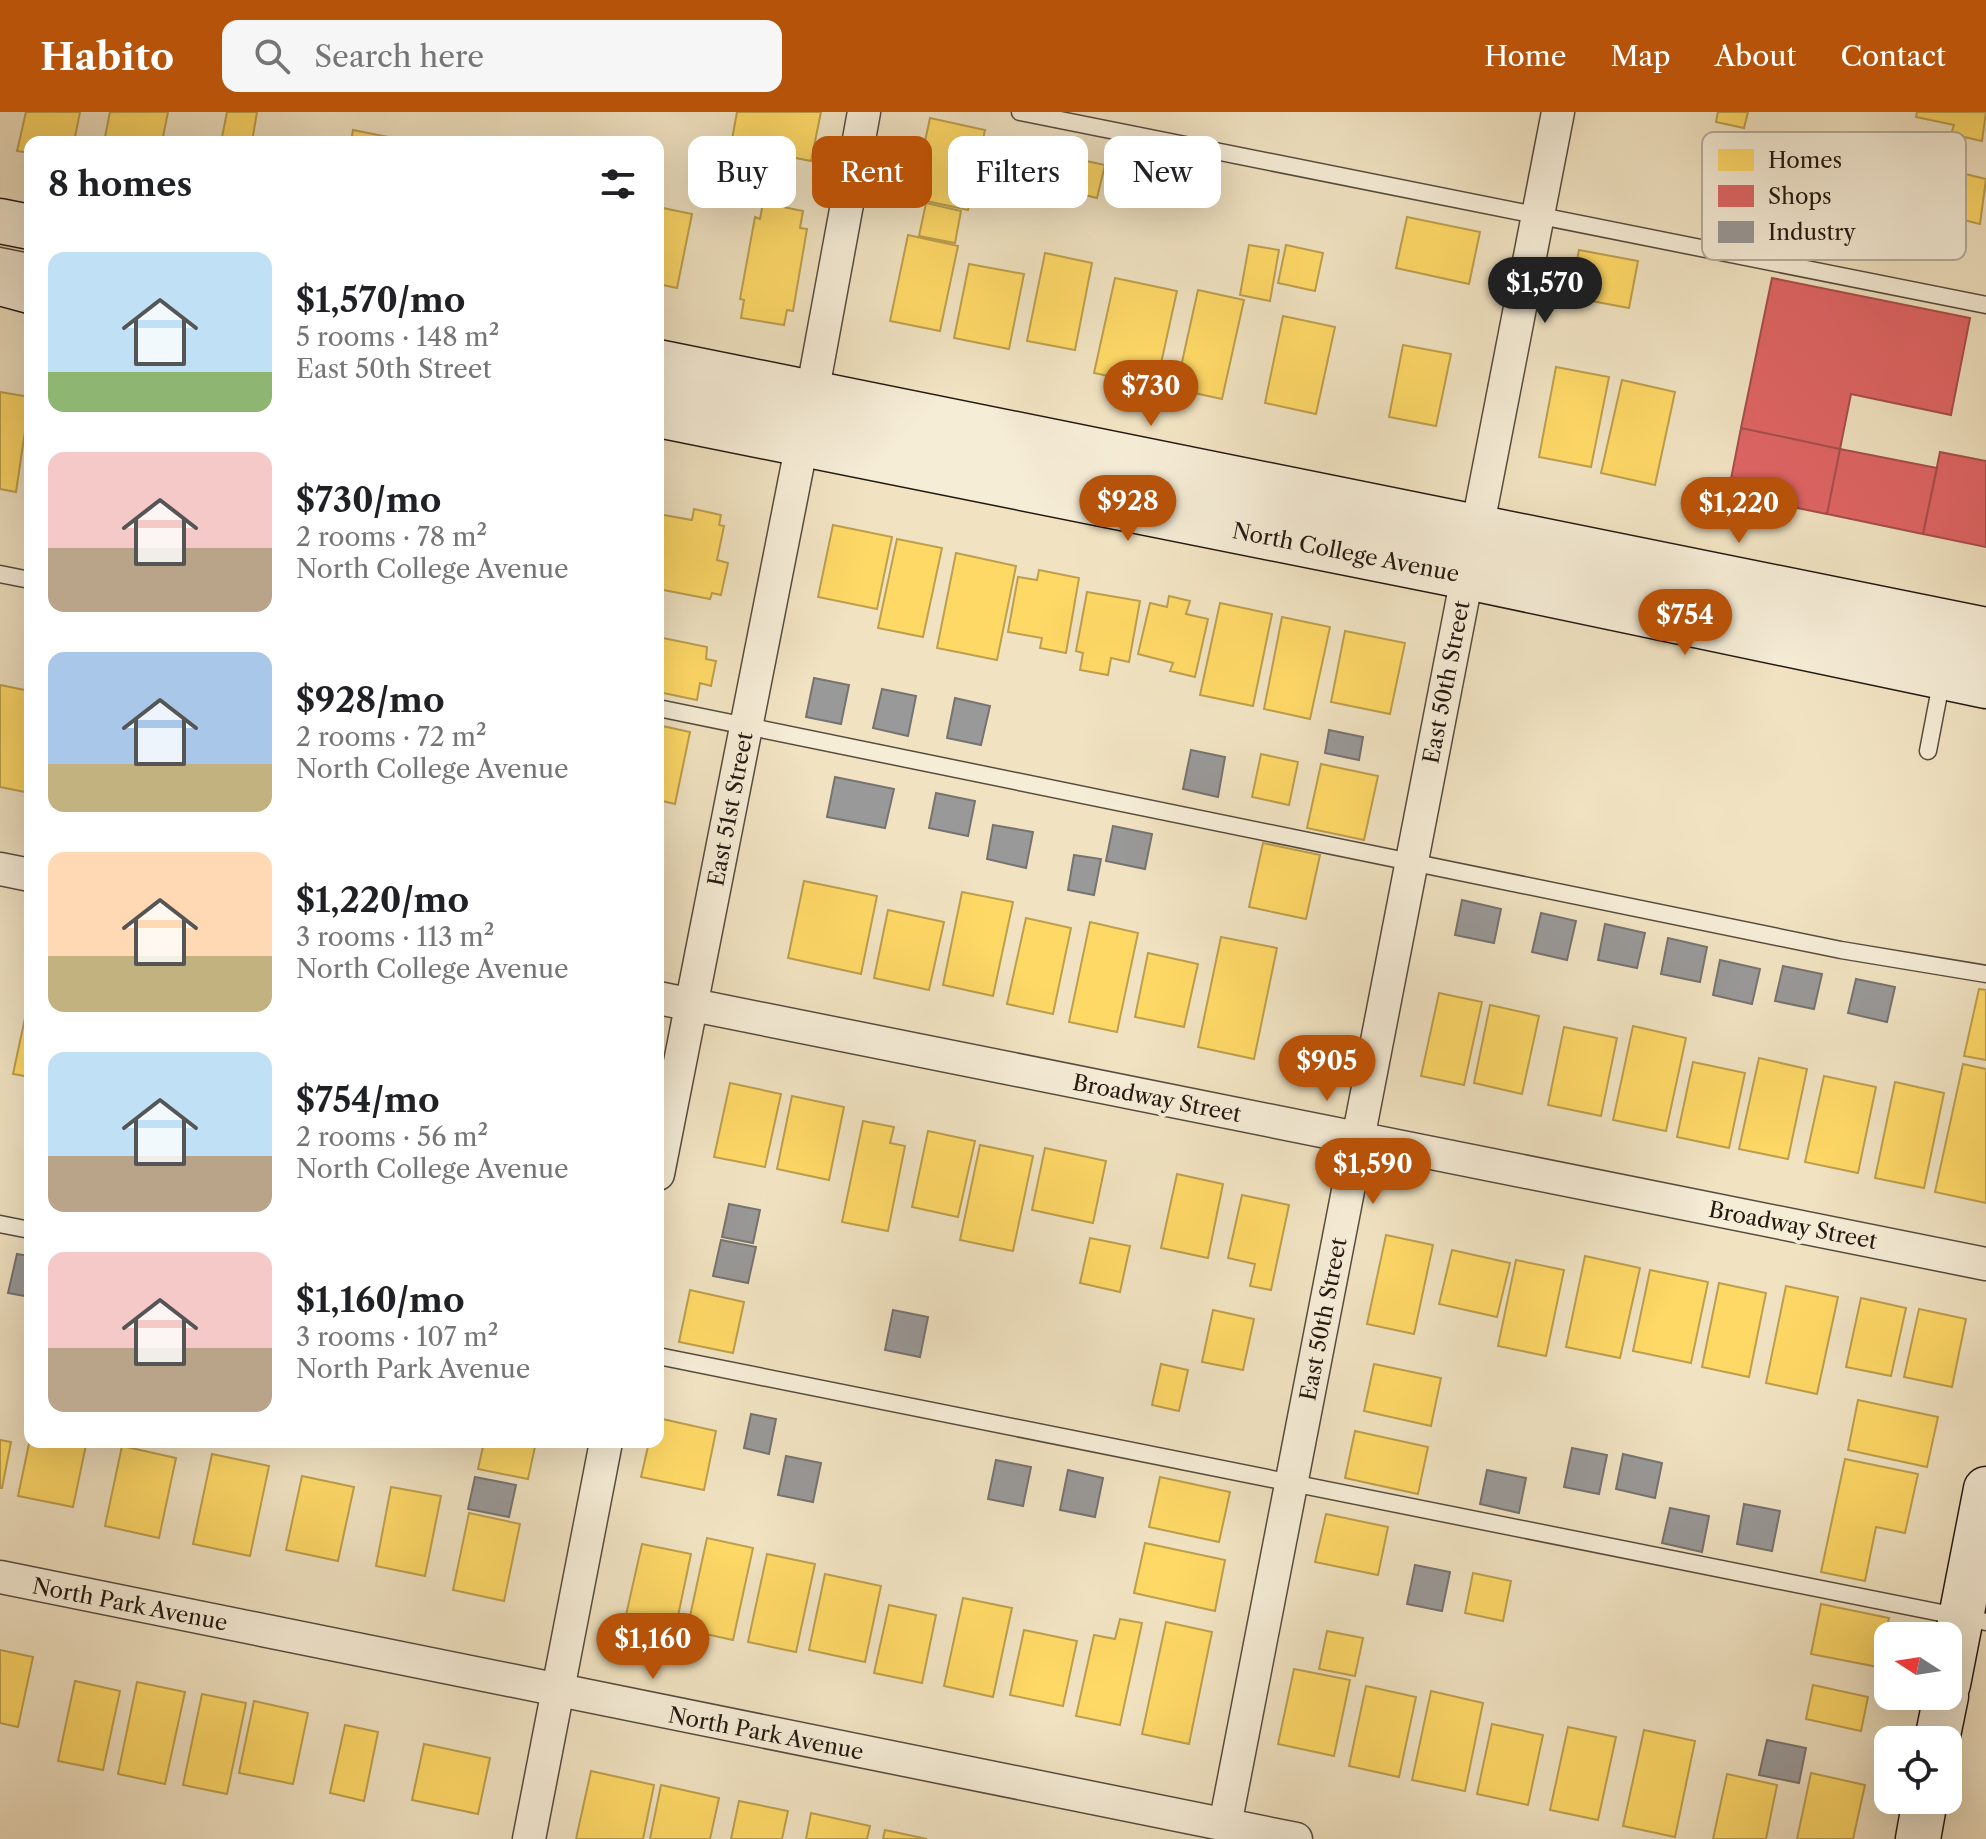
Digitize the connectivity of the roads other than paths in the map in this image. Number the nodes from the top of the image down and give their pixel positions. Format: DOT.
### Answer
graph roads {
  1 [pos="864,112"];
  2 [pos="1020,112"];
  3 [pos="1558,112"];
  4 [pos="1538,216"];
  5 [pos="0,221"];
  6 [pos="24,226"];
  7 [pos="1702,249"];
  8 [pos="0,256"];
  9 [pos="1759,260"];
  10 [pos="24,261"];
  11 [pos="0,283"];
  12 [pos="24,289"];
  13 [pos="1986,305"];
  14 [pos="664,363"];
  15 [pos="664,390"];
  16 [pos="812,394"];
  17 [pos="664,416"];
  18 [pos="802,443"];
  19 [pos="1477,529"];
  20 [pos="0,574"];
  21 [pos="1467,577"];
  22 [pos="24,579"];
  23 [pos="1986,630"];
  24 [pos="1986,658"];
  25 [pos="1942,676"];
  26 [pos="1986,686"];
  27 [pos="664,709"];
  28 [pos="747,724"];
  29 [pos="1928,751"];
  30 [pos="1412,860"];
  31 [pos="0,869"];
  32 [pos="24,874"];
  33 [pos="1986,974"];
  34 [pos="664,999"];
  35 [pos="691,1005"];
  36 [pos="1358,1138"];
  37 [pos="664,1143"];
  38 [pos="0,1224"];
  39 [pos="24,1229"];
  40 [pos="1986,1264"];
  41 [pos="664,1357"];
  42 [pos="605,1448"];
  43 [pos="1291,1482"];
  44 [pos="1986,1489"];
  45 [pos="0,1577"];
  46 [pos="1974,1620"];
  47 [pos="1962,1650"];
  48 [pos="558,1691"];
  49 [pos="1922,1814"];
  50 [pos="1225,1825"];
  51 [pos="529,1839"];
  52 [pos="1296,1839"];
  53 [pos="1918,1839"];
  1 -- 16 [label="street"];
  2 -- 4 [label="lane"];
  3 -- 4 [label="street"];
  4 -- 7 [label="lane"];
  4 -- 19 [label="street"];
  5 -- 6 [label="main road"];
  8 -- 10 [label="lane"];
  9 -- 13 [label="lane"];
  11 -- 12 [label="main road"];
  14 -- 16 [label="main road"];
  15 -- 24 [label="lane, North College Avenue"];
  16 -- 19 [label="main road"];
  17 -- 18 [label="main road, North College Avenue"];
  18 -- 21 [label="main road, North College Avenue"];
  18 -- 28 [label="street, East 51st Street"];
  19 -- 23 [label="main road"];
  20 -- 22 [label="lane"];
  21 -- 25 [label="main road, North College Avenue"];
  21 -- 30 [label="street, East 50th Street"];
  25 -- 26 [label="main road, North College Avenue"];
  25 -- 29 [label="lane"];
  27 -- 28 [label="lane"];
  28 -- 30 [label="lane"];
  28 -- 35 [label="street, East 51st Street"];
  30 -- 33 [label="lane"];
  30 -- 36 [label="street, East 50th Street"];
  31 -- 32 [label="street"];
  34 -- 35 [label="street, Broadway Street"];
  35 -- 36 [label="street, Broadway Street"];
  35 -- 37 [label="street, East 51st Street"];
  36 -- 40 [label="street, Broadway Street"];
  36 -- 43 [label="street, East 50th Street"];
  38 -- 39 [label="lane"];
  41 -- 43 [label="lane"];
  42 -- 48 [label="street"];
  43 -- 46 [label="lane"];
  43 -- 50 [label="street, East 50th Street"];
  44 -- 46 [label="main road"];
  45 -- 48 [label="street, North Park Avenue"];
  46 -- 47 [label="main road"];
  48 -- 50 [label="street, North Park Avenue"];
  48 -- 51 [label="street"];
  49 -- 53 [label="main road"];
  50 -- 52 [label="street, North Park Avenue"];
}
